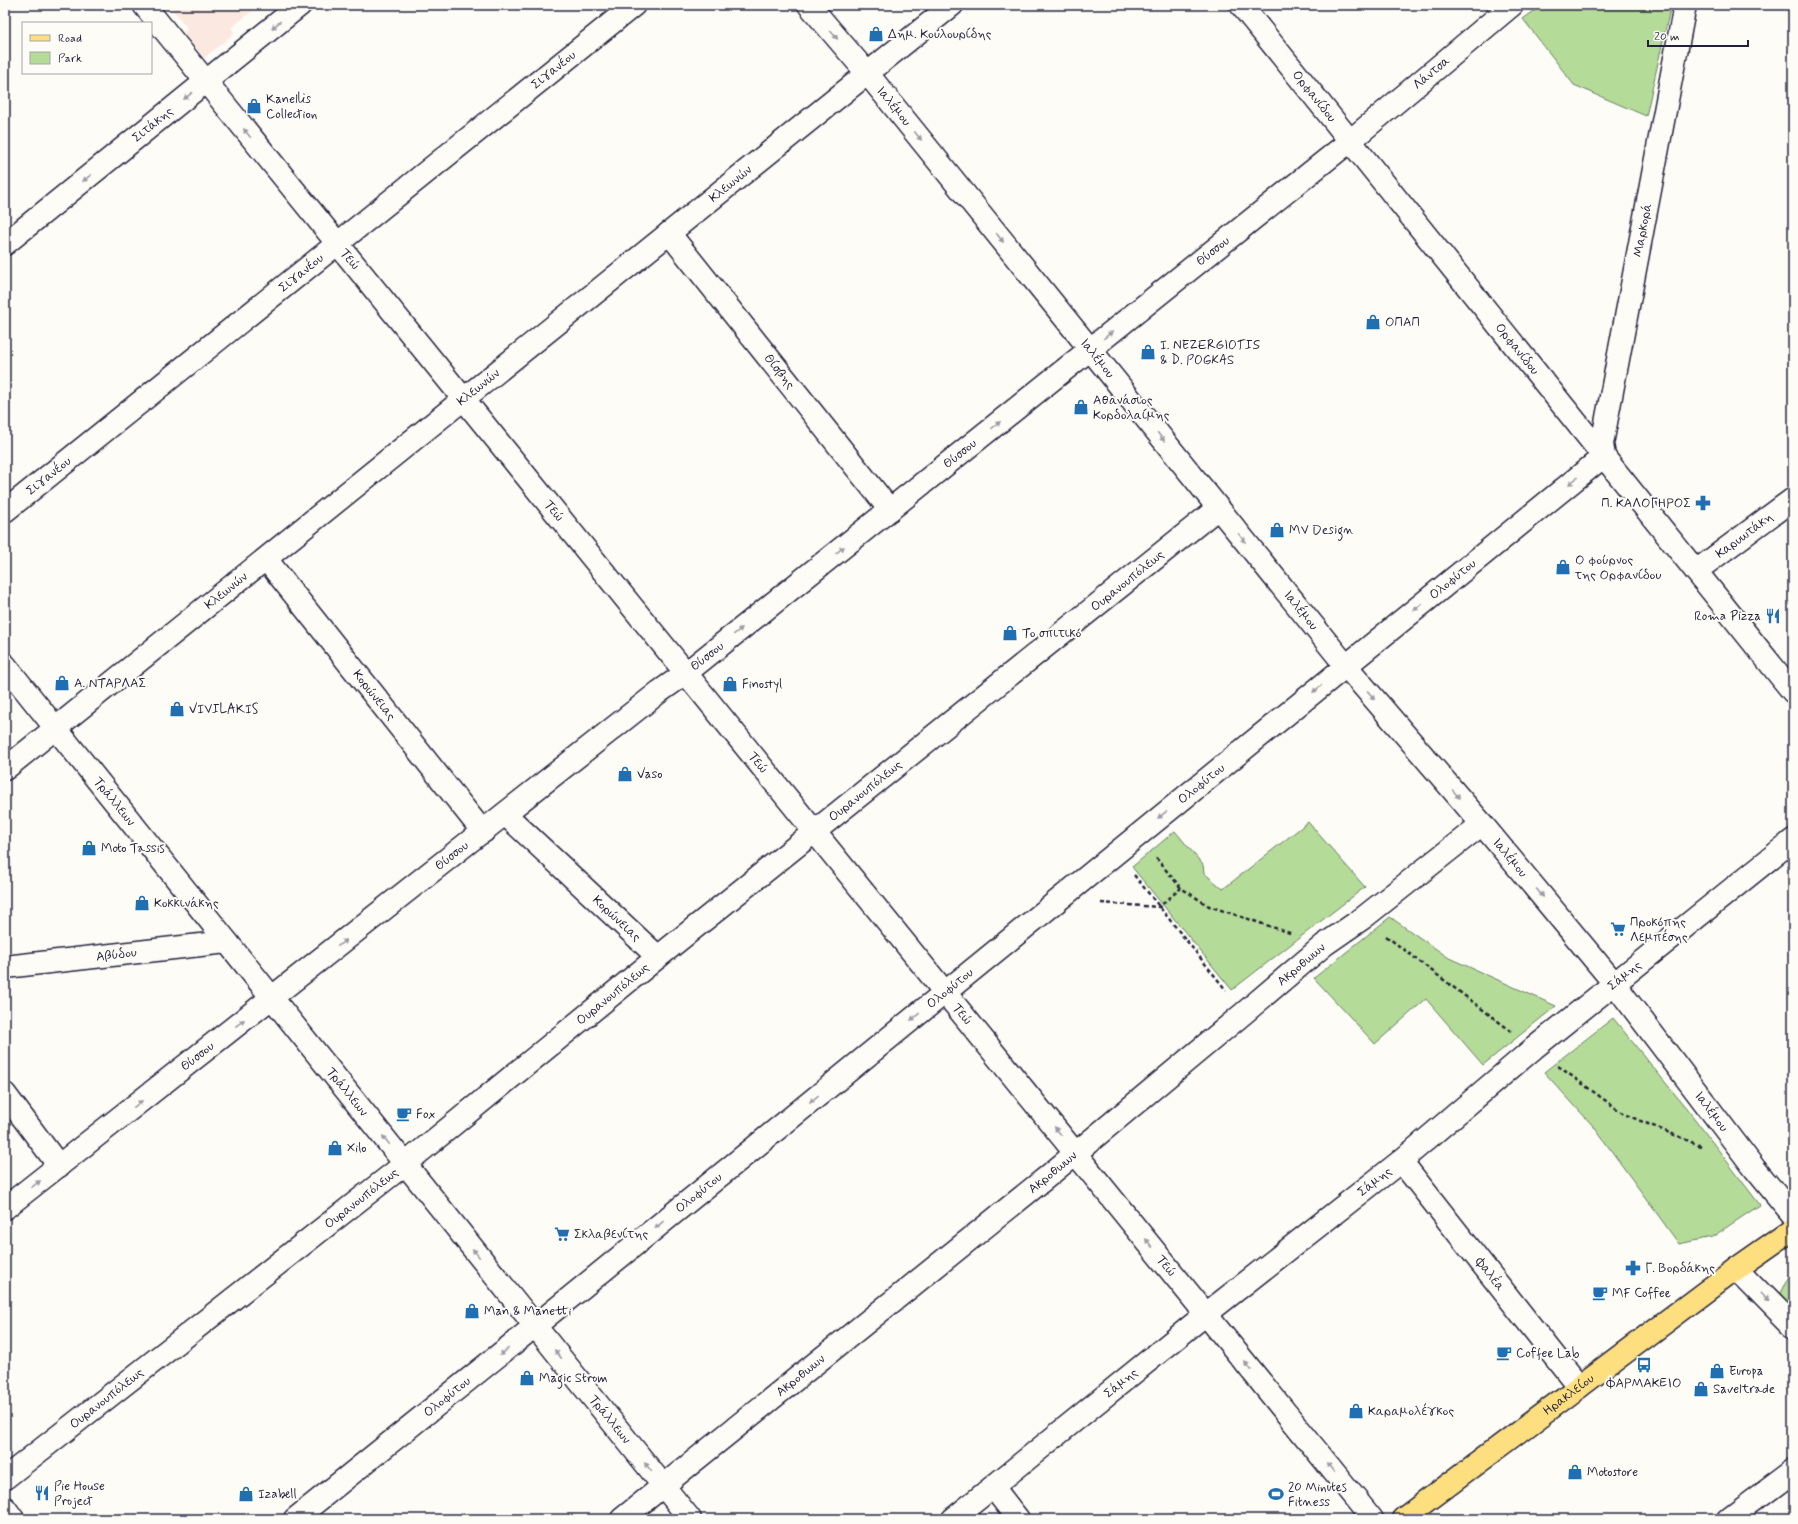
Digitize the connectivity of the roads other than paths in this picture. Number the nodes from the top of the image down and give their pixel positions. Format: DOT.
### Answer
graph roads {
  1 [pos="144,5"];
  2 [pos="300,5"];
  3 [pos="634,5"];
  4 [pos="809,5"];
  5 [pos="952,5"];
  6 [pos="1241,5"];
  7 [pos="1512,5"];
  8 [pos="1685,5"];
  9 [pos="867,73"];
  10 [pos="206,82"];
  11 [pos="1350,141"];
  12 [pos="669,233"];
  13 [pos="5,244"];
  14 [pos="338,244"];
  15 [pos="1090,349"];
  16 [pos="463,399"];
  17 [pos="1604,456"];
  18 [pos="1793,499"];
  19 [pos="1218,508"];
  20 [pos="890,510"];
  21 [pos="5,511"];
  22 [pos="266,558"];
  23 [pos="1696,571"];
  24 [pos="5,665"];
  25 [pos="1346,666"];
  26 [pos="686,673"];
  27 [pos="1793,692"];
  28 [pos="56,728"];
  29 [pos="5,769"];
  30 [pos="505,814"];
  31 [pos="1482,824"];
  32 [pos="815,831"];
  33 [pos="482,832"];
  34 [pos="1793,840"];
  35 [pos="227,942"];
  36 [pos="658,957"];
  37 [pos="5,967"];
  38 [pos="1614,984"];
  39 [pos="945,992"];
  40 [pos="272,998"];
  41 [pos="5,1094"];
  42 [pos="1076,1153"];
  43 [pos="1401,1161"];
  44 [pos="405,1164"];
  45 [pos="59,1166"];
  46 [pos="5,1208"];
  47 [pos="1793,1216"];
  48 [pos="1793,1229"];
  49 [pos="1736,1269"];
  50 [pos="1206,1314"];
  51 [pos="535,1326"];
  52 [pos="1793,1326"];
  53 [pos="1579,1387"];
  54 [pos="1793,1471"];
  55 [pos="5,1478"];
  56 [pos="663,1486"];
  57 [pos="993,1487"];
  58 [pos="5,1508"];
  59 [pos="13,1519"];
  60 [pos="295,1519"];
  61 [pos="622,1519"];
  62 [pos="690,1519"];
  63 [pos="953,1519"];
  64 [pos="1018,1519"];
  65 [pos="1372,1519"];
  66 [pos="1403,1519"];
  67 [pos="1729,1519"];
  1 -- 10 [label="street, Τεώ"];
  2 -- 10 [label="street, Σιτάκης, one-way"];
  3 -- 14 [label="street, Σιγανέου"];
  4 -- 9 [label="street, Ιαλέμου, one-way"];
  5 -- 9 [label="street, Κλεωνών"];
  6 -- 11 [label="street, Ορφανίδου"];
  7 -- 11 [label="street, Λάντσα"];
  8 -- 17 [label="street, Μαρκορά"];
  9 -- 12 [label="street, Κλεωνών"];
  9 -- 15 [label="street, Ιαλέμου, one-way"];
  10 -- 13 [label="street, Σιτάκης, one-way"];
  14 -- 10 [label="street, Τεώ, one-way"];
  15 -- 11 [label="street, Θύσσου, one-way"];
  11 -- 17 [label="street, Ορφανίδου"];
  12 -- 16 [label="street, Κλεωνών"];
  12 -- 20 [label="street, Θίσβης"];
  14 -- 16 [label="street, Τεώ"];
  14 -- 21 [label="street, Σιγανέου"];
  15 -- 19 [label="street, Ιαλέμου, one-way"];
  20 -- 15 [label="street, Θύσσου, one-way"];
  16 -- 22 [label="street, Κλεωνών"];
  16 -- 26 [label="street, Τεώ"];
  17 -- 23 [label="street, Ορφανίδου"];
  17 -- 25 [label="street, Ολοφύτου, one-way"];
  18 -- 23 [label="street, Καρυωτάκη"];
  19 -- 25 [label="street, Ιαλέμου, one-way"];
  19 -- 32 [label="street, Ουρανουπόλεως"];
  26 -- 20 [label="street, Θύσσου, one-way"];
  22 -- 28 [label="street, Κλεωνών"];
  22 -- 33 [label="street, Κορώνειας"];
  23 -- 27 [label="street, Ορφανίδου"];
  24 -- 28 [label="street, Τράλλεων"];
  25 -- 31 [label="street, Ιαλέμου, one-way"];
  25 -- 39 [label="street, Ολοφύτου, one-way"];
  26 -- 30 [label="street, Θύσσου"];
  26 -- 32 [label="street, Τεώ"];
  28 -- 29 [label="street, Κλεωνών"];
  28 -- 35 [label="street, Τράλλεων"];
  30 -- 33 [label="street, Θύσσου"];
  30 -- 36 [label="street, Κορώνειας"];
  31 -- 38 [label="street, Ιαλέμου, one-way"];
  31 -- 42 [label="street, Ακροθωων"];
  32 -- 36 [label="street, Ουρανουπόλεως"];
  32 -- 39 [label="street, Τεώ"];
  40 -- 33 [label="street, Θύσσου, one-way"];
  34 -- 38 [label="street, Σάμης"];
  35 -- 37 [label="street, Αβύδου"];
  35 -- 40 [label="street, Τράλλεων"];
  36 -- 44 [label="street, Ουρανουπόλεως"];
  38 -- 43 [label="street, Σάμης"];
  38 -- 47 [label="street, Ιαλέμου"];
  42 -- 39 [label="street, Τεώ, one-way"];
  39 -- 51 [label="street, Ολοφύτου, one-way"];
  44 -- 40 [label="street, Τράλλεων, one-way"];
  45 -- 40 [label="street, Θύσσου, one-way"];
  41 -- 45 [label="street"];
  50 -- 42 [label="street, Τεώ, one-way"];
  42 -- 56 [label="street, Ακροθωων"];
  43 -- 50 [label="street, Σάμης"];
  43 -- 53 [label="street, Φαλέα"];
  51 -- 44 [label="street, Τράλλεων, one-way"];
  44 -- 55 [label="street, Ουρανουπόλεως"];
  46 -- 45 [label="street, Θύσσου, one-way"];
  48 -- 49 [label="main road, Ηρακλείου"];
  49 -- 52 [label="street, one-way"];
  49 -- 53 [label="main road, Ηρακλείου"];
  50 -- 57 [label="street, Σάμης"];
  65 -- 50 [label="street, Τεώ, one-way"];
  56 -- 51 [label="street, Τράλλεων, one-way"];
  51 -- 60 [label="street, Ολοφύτου, one-way"];
  53 -- 66 [label="main road, Ηρακλείου"];
  54 -- 67 [label="street"];
  56 -- 61 [label="street, Ακροθωων"];
  56 -- 62 [label="street, Τράλλεων"];
  57 -- 63 [label="street, Σάμης"];
  57 -- 64 [label="street"];
  58 -- 59 [label="street"];
}
